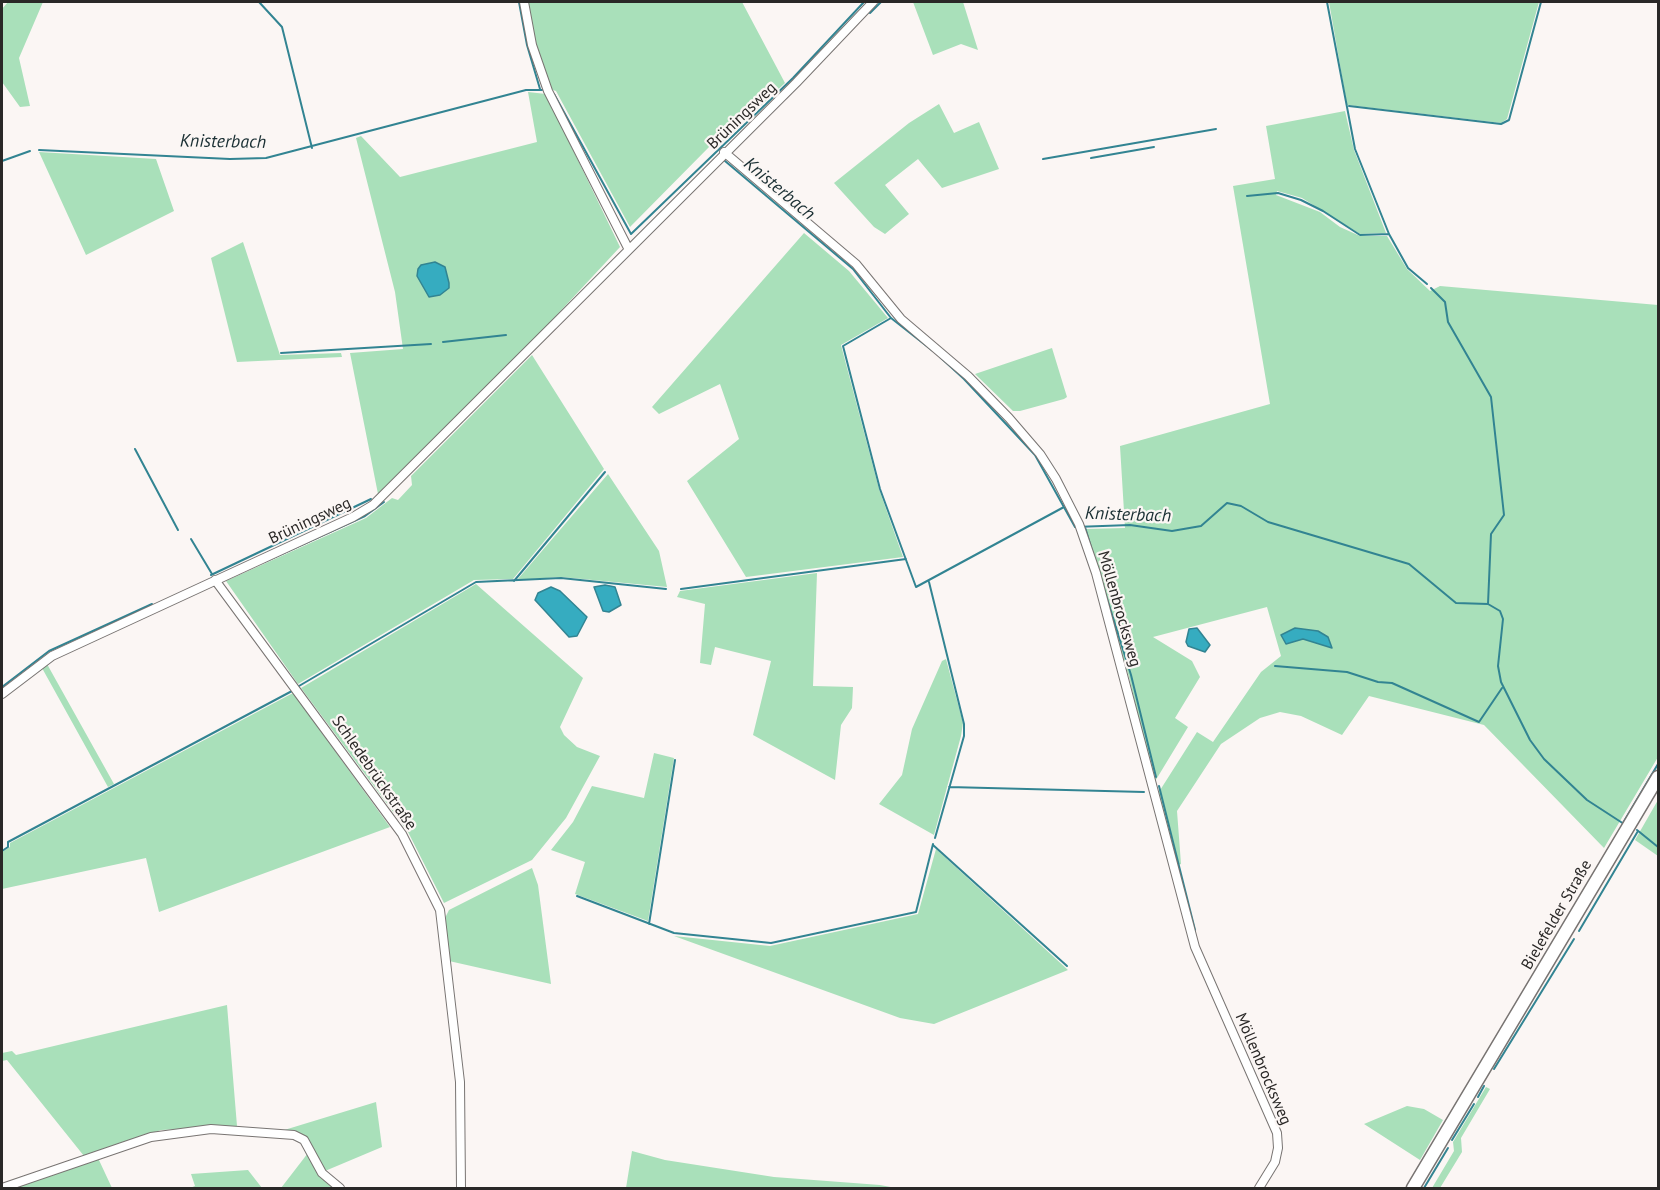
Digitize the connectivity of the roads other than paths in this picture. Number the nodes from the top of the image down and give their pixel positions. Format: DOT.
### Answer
graph roads {
  1 [pos="524,2"];
  2 [pos="873,2"];
  3 [pos="724,152"];
  4 [pos="628,248"];
  5 [pos="215,580"];
  6 [pos="2,694"];
  7 [pos="1659,777"];
  8 [pos="2,1188"];
  9 [pos="340,1188"];
  10 [pos="461,1188"];
  11 [pos="1259,1188"];
  12 [pos="1413,1188"];
  1 -- 4 [label="street"];
  2 -- 3 [label="street, Brüningsweg"];
  3 -- 4 [label="street, Brüningsweg"];
  3 -- 11 [label="street, Möllenbrocksweg"];
  4 -- 5 [label="street, Brüningsweg"];
  5 -- 6 [label="street, Brüningsweg"];
  5 -- 10 [label="street, Schledebrückstraße"];
  7 -- 12 [label="main road, Bielefelder Straße"];
  8 -- 9 [label="street"];
}
